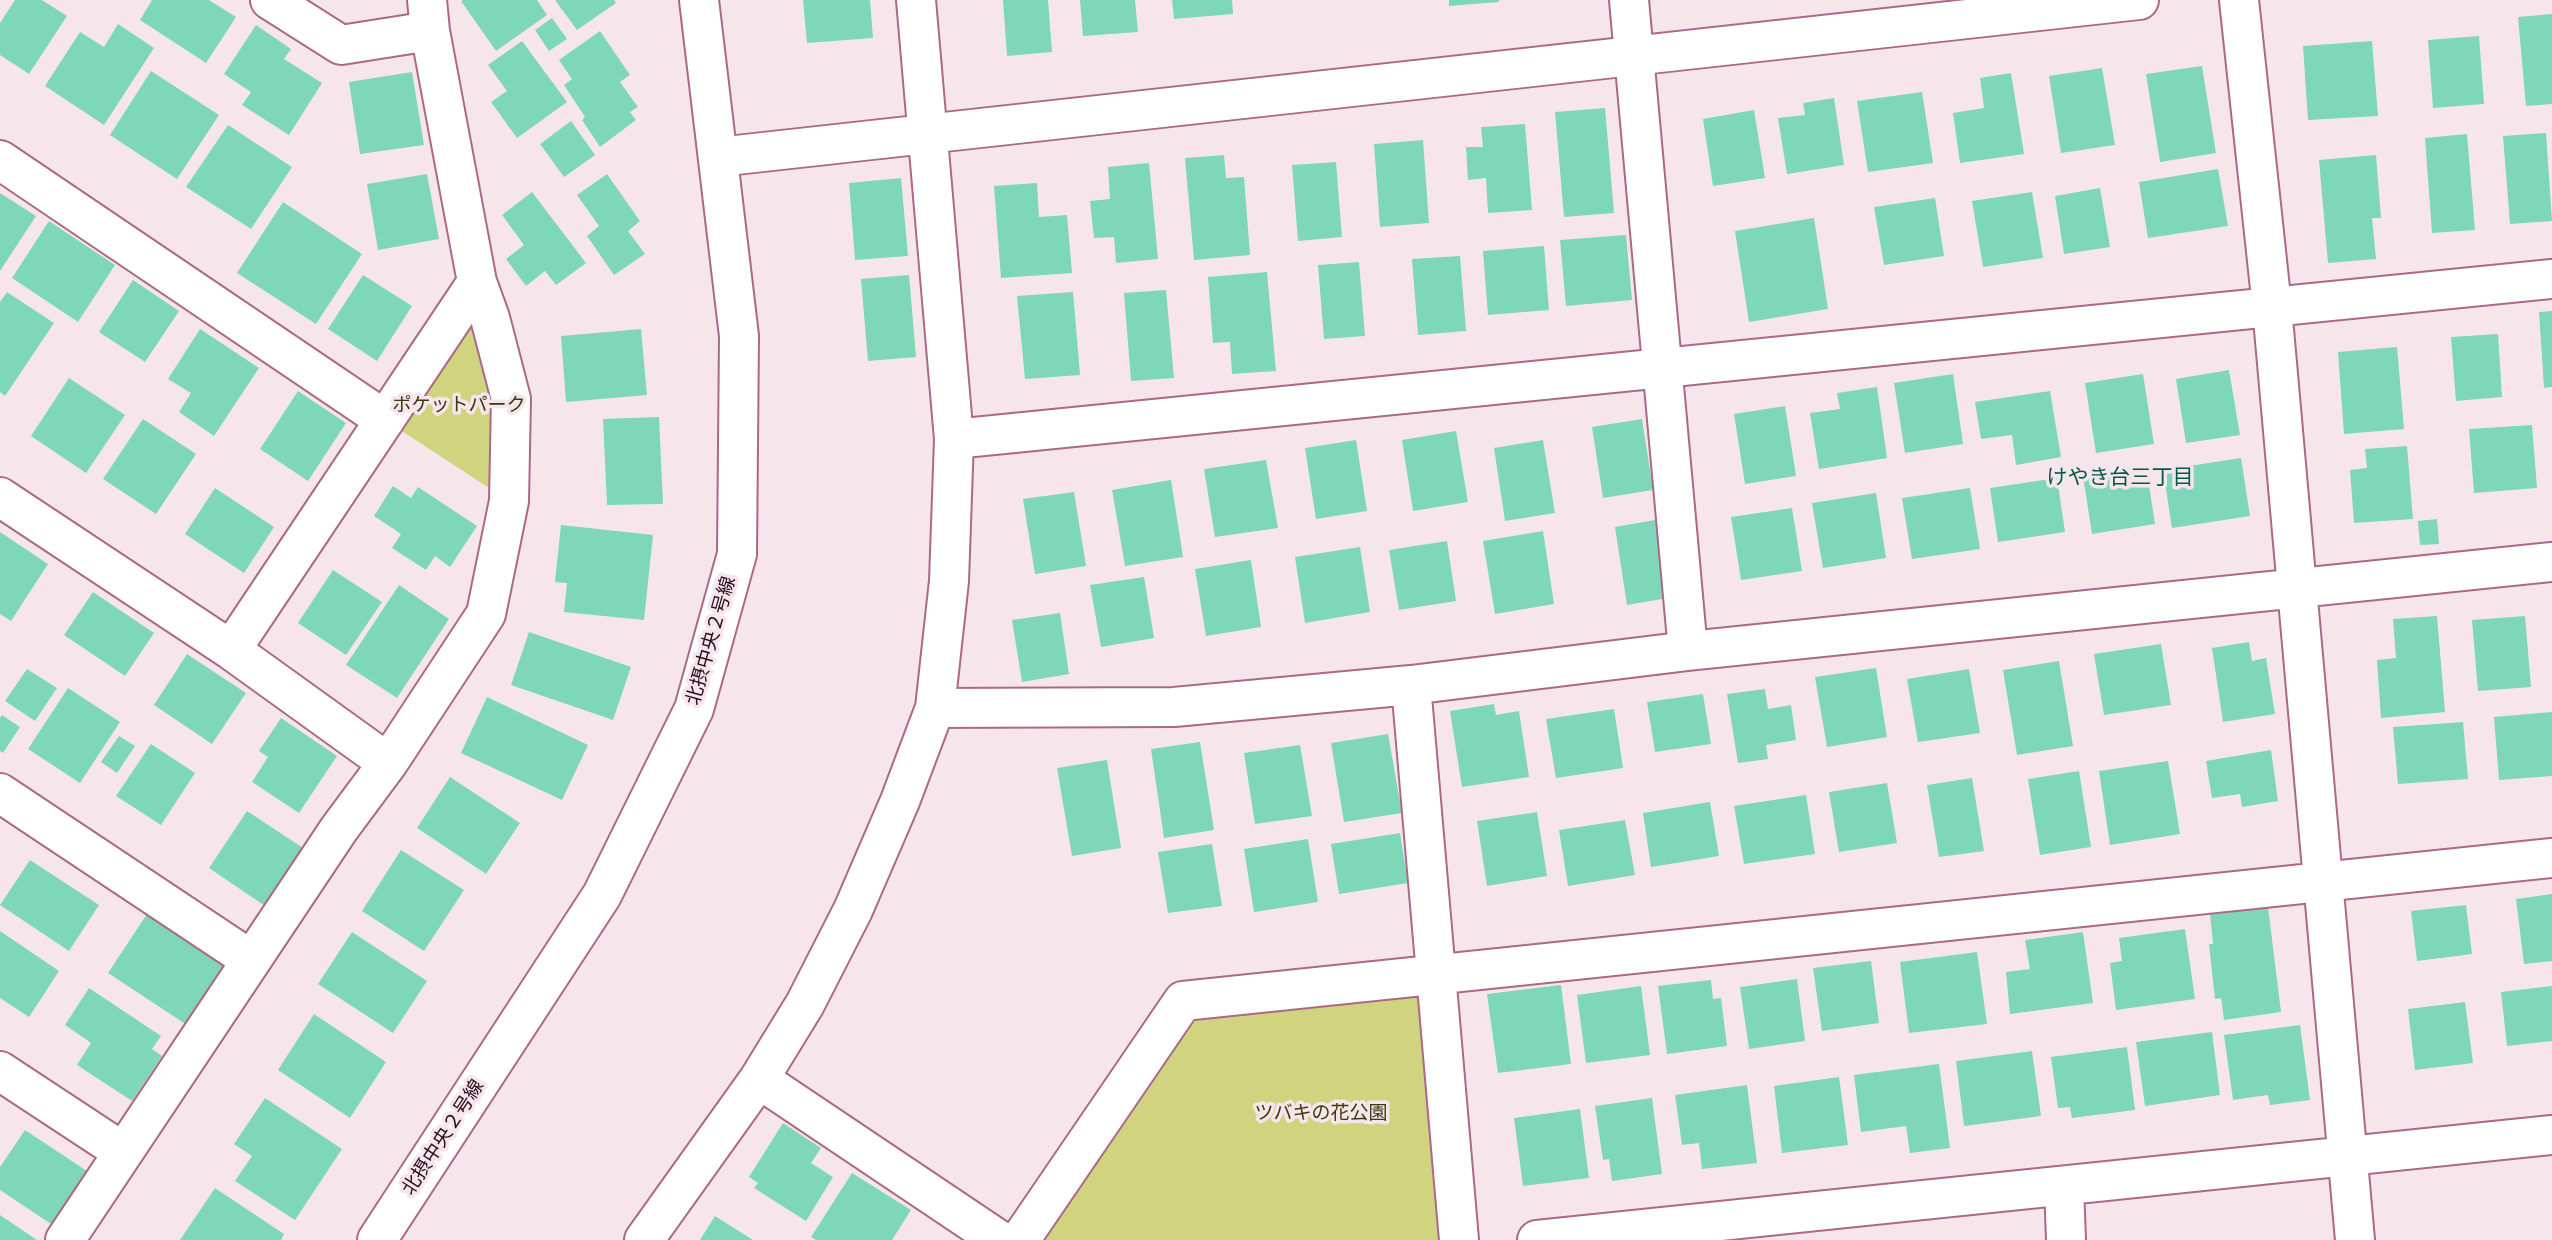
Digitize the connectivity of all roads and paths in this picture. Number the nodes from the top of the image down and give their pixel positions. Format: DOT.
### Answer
graph roads {
  1 [pos="270,0"];
  2 [pos="699,0"];
  3 [pos="916,0"];
  4 [pos="1629,0"];
  5 [pos="2138,0"];
  6 [pos="2239,0"];
  7 [pos="429,16"];
  8 [pos="1634,56"];
  9 [pos="927,135"];
  10 [pos="718,157"];
  11 [pos="0,160"];
  12 [pos="2552,279"];
  13 [pos="477,282"];
  14 [pos="2272,307"];
  15 [pos="1663,368"];
  16 [pos="384,420"];
  17 [pos="954,439"];
  18 [pos="0,497"];
  19 [pos="2552,562"];
  20 [pos="2297,588"];
  21 [pos="231,650"];
  22 [pos="1688,651"];
  23 [pos="1411,685"];
  24 [pos="935,708"];
  25 [pos="388,763"];
  26 [pos="0,793"];
  27 [pos="2552,858"];
  28 [pos="2323,882"];
  29 [pos="251,960"];
  30 [pos="1437,975"];
  31 [pos="0,1071"];
  32 [pos="759,1079"];
  33 [pos="2552,1135"];
  34 [pos="123,1153"];
  35 [pos="2348,1156"];
  36 [pos="2064,1186"];
  37 [pos="1553,1239"];
  38 [pos="65,1240"];
  39 [pos="377,1240"];
  40 [pos="644,1240"];
  41 [pos="999,1240"];
  42 [pos="1020,1240"];
  43 [pos="1459,1240"];
  44 [pos="2066,1240"];
  45 [pos="2356,1240"];
  1 -- 7 [label="street"];
  2 -- 10 [label="street, 北摂中央２号線"];
  3 -- 9 [label="street"];
  4 -- 8 [label="street"];
  5 -- 8 [label="street"];
  6 -- 14 [label="street"];
  7 -- 13 [label="street"];
  8 -- 9 [label="street"];
  8 -- 15 [label="street"];
  9 -- 10 [label="street"];
  9 -- 17 [label="street"];
  10 -- 39 [label="street, 北摂中央２号線"];
  11 -- 16 [label="street"];
  12 -- 14 [label="street"];
  13 -- 16 [label="street"];
  13 -- 25 [label="street"];
  14 -- 15 [label="street"];
  14 -- 20 [label="street"];
  15 -- 17 [label="street"];
  15 -- 22 [label="street"];
  16 -- 21 [label="street"];
  17 -- 24 [label="street"];
  18 -- 21 [label="street"];
  19 -- 20 [label="street"];
  20 -- 22 [label="street"];
  20 -- 28 [label="street"];
  21 -- 25 [label="street"];
  22 -- 23 [label="street"];
  23 -- 24 [label="street"];
  23 -- 30 [label="street"];
  24 -- 32 [label="street"];
  25 -- 29 [label="street"];
  26 -- 29 [label="street"];
  27 -- 28 [label="street"];
  28 -- 30 [label="street"];
  28 -- 35 [label="street"];
  29 -- 34 [label="street"];
  30 -- 42 [label="street"];
  30 -- 43 [label="street"];
  31 -- 34 [label="street"];
  32 -- 40 [label="street"];
  32 -- 41 [label="street"];
  33 -- 35 [label="street"];
  34 -- 38 [label="street"];
  35 -- 36 [label="street"];
  35 -- 45 [label="street"];
  36 -- 37 [label="street"];
  36 -- 44 [label="street"];
}
